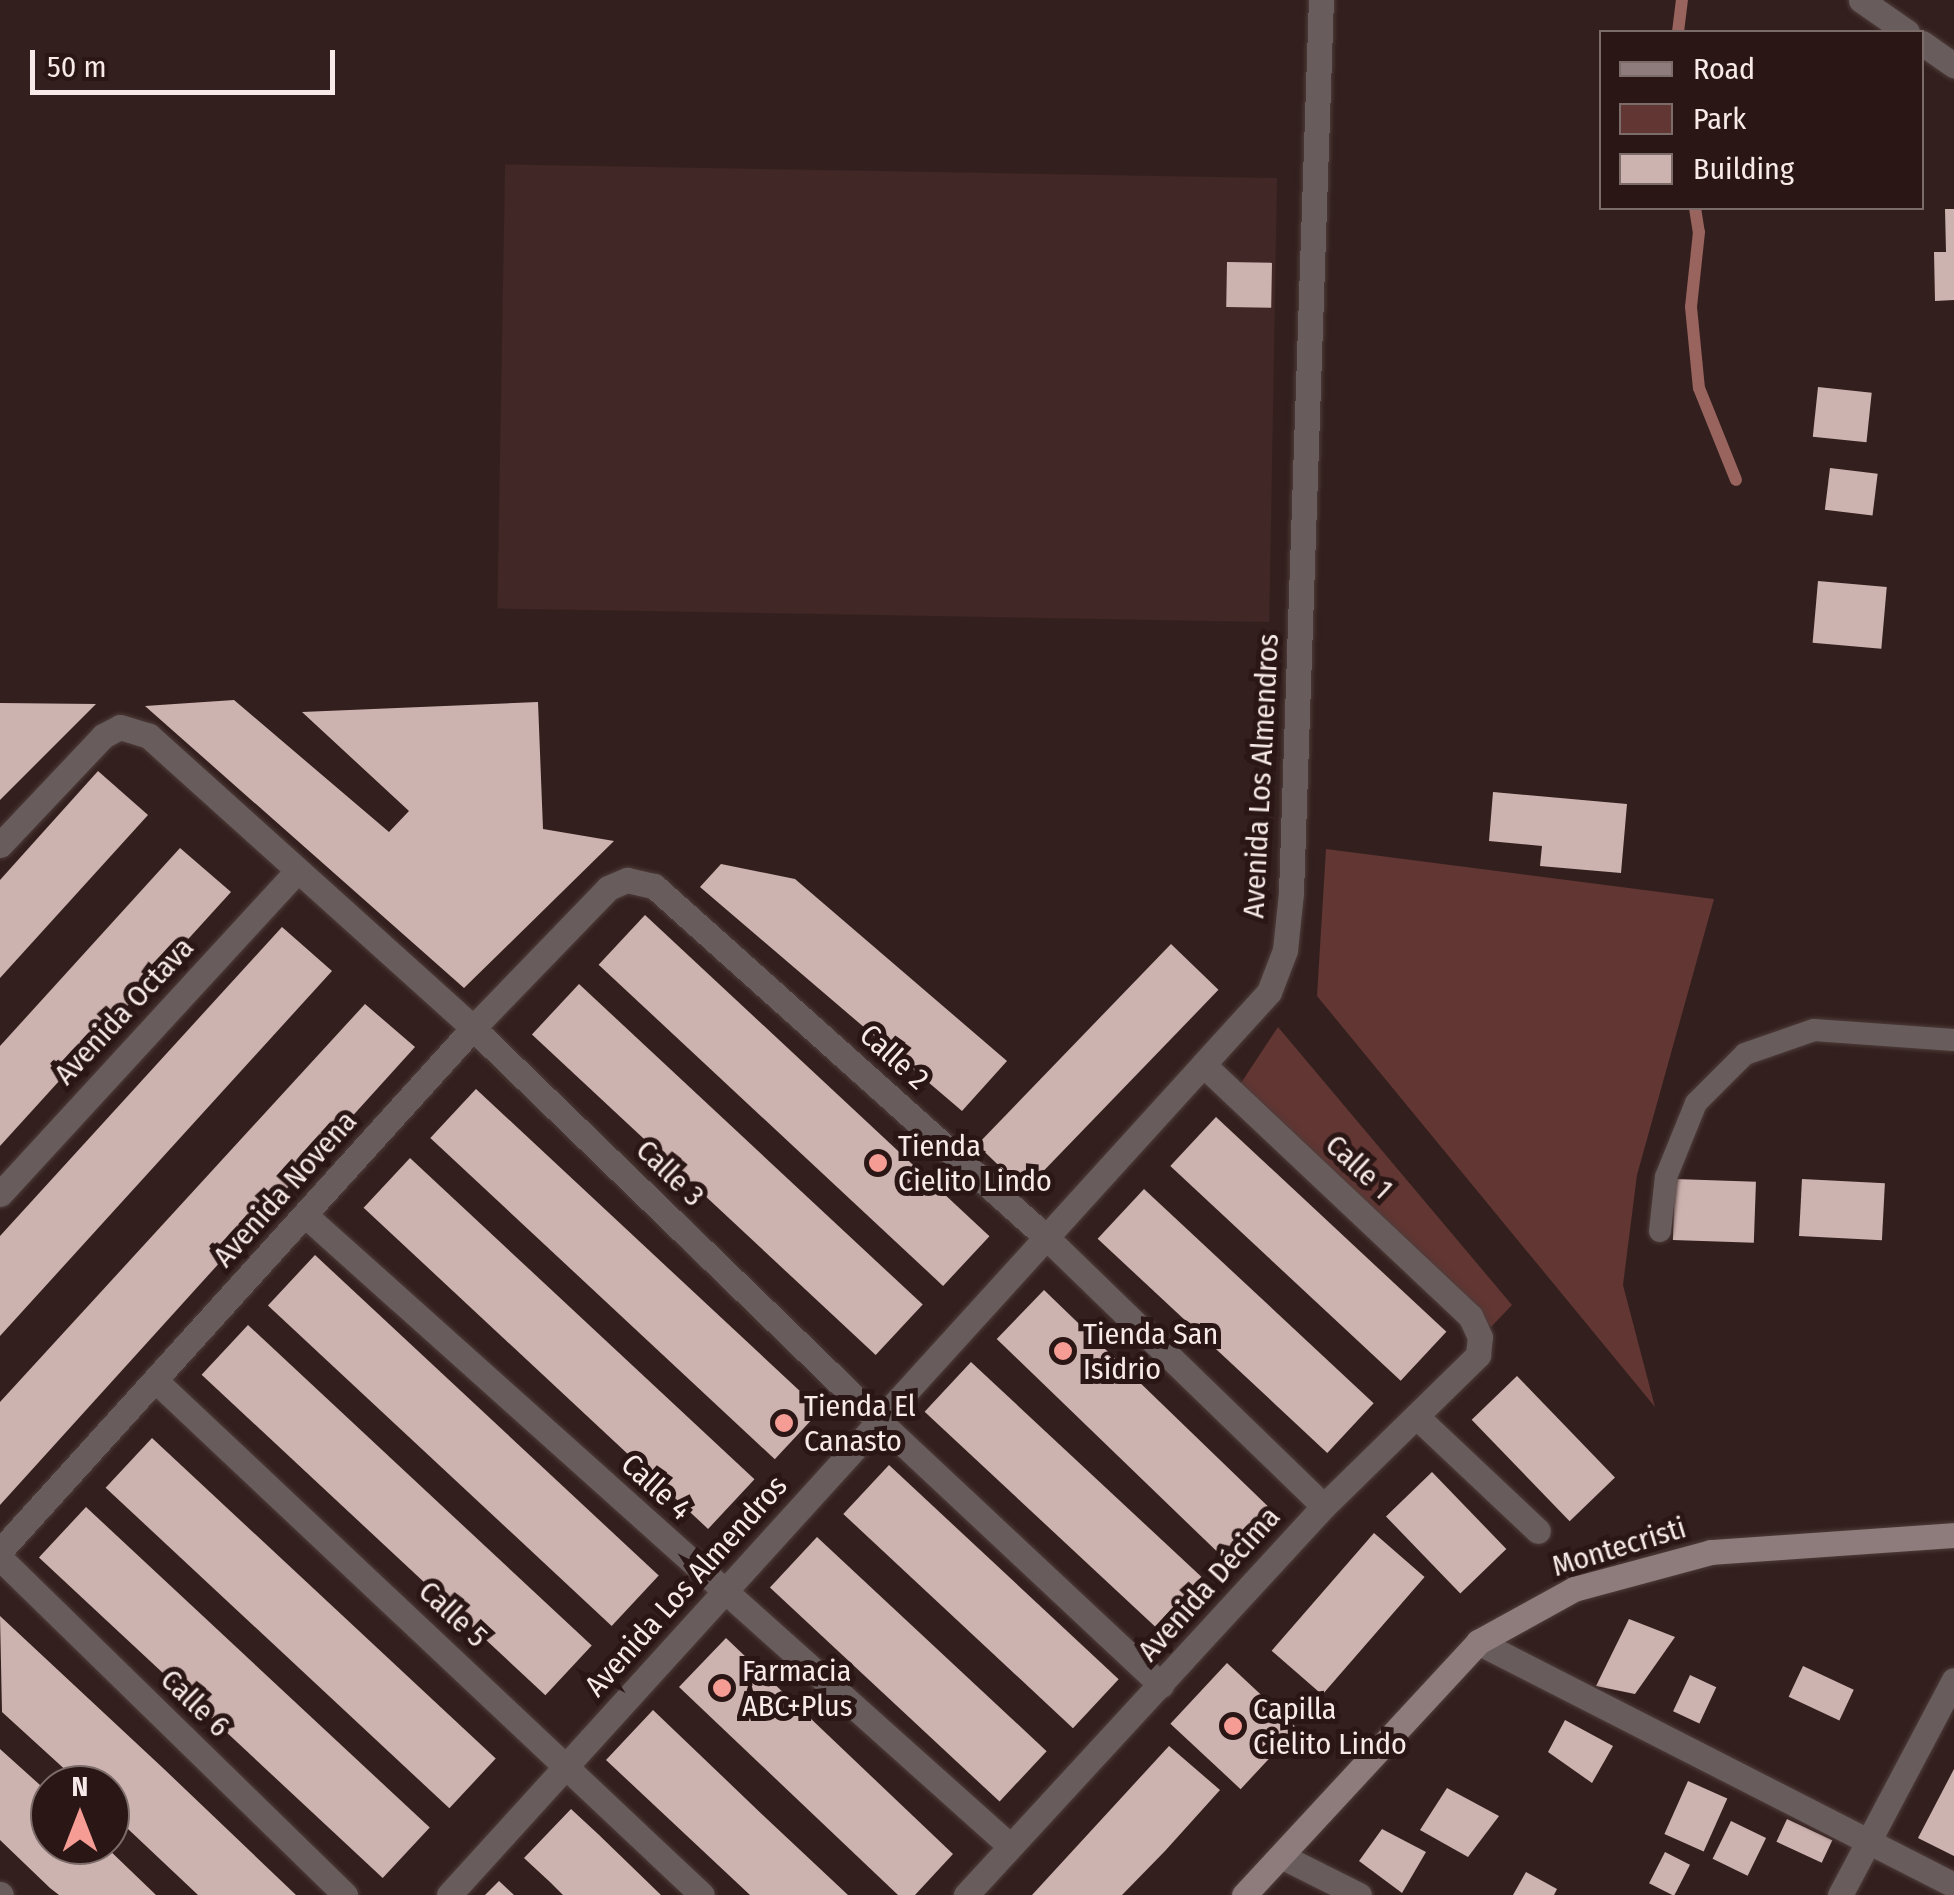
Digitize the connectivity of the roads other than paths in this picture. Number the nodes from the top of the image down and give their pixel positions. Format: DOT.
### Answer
graph roads {
  1 [pos="1322,0"];
  2 [pos="1861,0"];
  3 [pos="1904,30"];
  4 [pos="1924,44"];
  5 [pos="1954,66"];
  6 [pos="0,845"];
  7 [pos="296,872"];
  8 [pos="627,880"];
  9 [pos="473,1028"];
  10 [pos="1954,1040"];
  11 [pos="1204,1065"];
  12 [pos="0,1194"];
  13 [pos="305,1215"];
  14 [pos="1660,1231"];
  15 [pos="1047,1238"];
  16 [pos="1470,1316"];
  17 [pos="157,1382"];
  18 [pos="1417,1417"];
  19 [pos="880,1422"];
  20 [pos="1324,1506"];
  21 [pos="1538,1531"];
  22 [pos="1954,1534"];
  23 [pos="0,1550"];
  24 [pos="0,1558"];
  25 [pos="725,1593"];
  26 [pos="1478,1642"];
  27 [pos="1954,1680"];
  28 [pos="1161,1685"];
  29 [pos="567,1765"];
  30 [pos="1866,1843"];
  31 [pos="1010,1846"];
  32 [pos="1283,1857"];
  33 [pos="1954,1886"];
  34 [pos="346,1895"];
  35 [pos="449,1895"];
  36 [pos="702,1895"];
  37 [pos="966,1895"];
  38 [pos="1244,1895"];
  39 [pos="1359,1895"];
  40 [pos="1840,1895"];
  1 -- 11 [label="street, Avenida Los Almendros"];
  2 -- 3 [label="street"];
  4 -- 5 [label="street"];
  6 -- 7 [label="street, Calle 3"];
  7 -- 9 [label="street, Calle 3"];
  7 -- 12 [label="street, Avenida Octava"];
  8 -- 9 [label="street, Avenida Novena"];
  8 -- 15 [label="street, Calle 2"];
  9 -- 13 [label="street, Avenida Novena"];
  9 -- 19 [label="street, Calle 3"];
  10 -- 14 [label="lane"];
  11 -- 15 [label="street, Avenida Los Almendros"];
  11 -- 16 [label="street, Calle 1"];
  13 -- 17 [label="street, Avenida Novena"];
  13 -- 25 [label="street, Calle 4"];
  15 -- 19 [label="street, Avenida Los Almendros"];
  15 -- 20 [label="street, Calle 2"];
  16 -- 18 [label="street, Avenida Décima"];
  17 -- 23 [label="street, Avenida Novena"];
  17 -- 29 [label="street, Calle 5"];
  18 -- 20 [label="street, Avenida Décima"];
  18 -- 21 [label="street"];
  19 -- 25 [label="street, Avenida Los Almendros"];
  19 -- 28 [label="street, Calle 3"];
  20 -- 28 [label="street, Avenida Décima"];
  22 -- 26 [label="street, Montecristi"];
  24 -- 34 [label="street, Calle 6"];
  25 -- 29 [label="street, Avenida Los Almendros"];
  25 -- 31 [label="street, Calle 4"];
  26 -- 30 [label="street"];
  26 -- 32 [label="street, Montecristi"];
  27 -- 30 [label="street"];
  28 -- 31 [label="street, Avenida Décima"];
  29 -- 35 [label="street, Avenida Los Almendros"];
  29 -- 36 [label="street, Calle 5"];
  30 -- 33 [label="street"];
  30 -- 40 [label="street"];
  31 -- 37 [label="street, Avenida Décima"];
  32 -- 38 [label="street, Montecristi"];
  32 -- 39 [label="street"];
}
